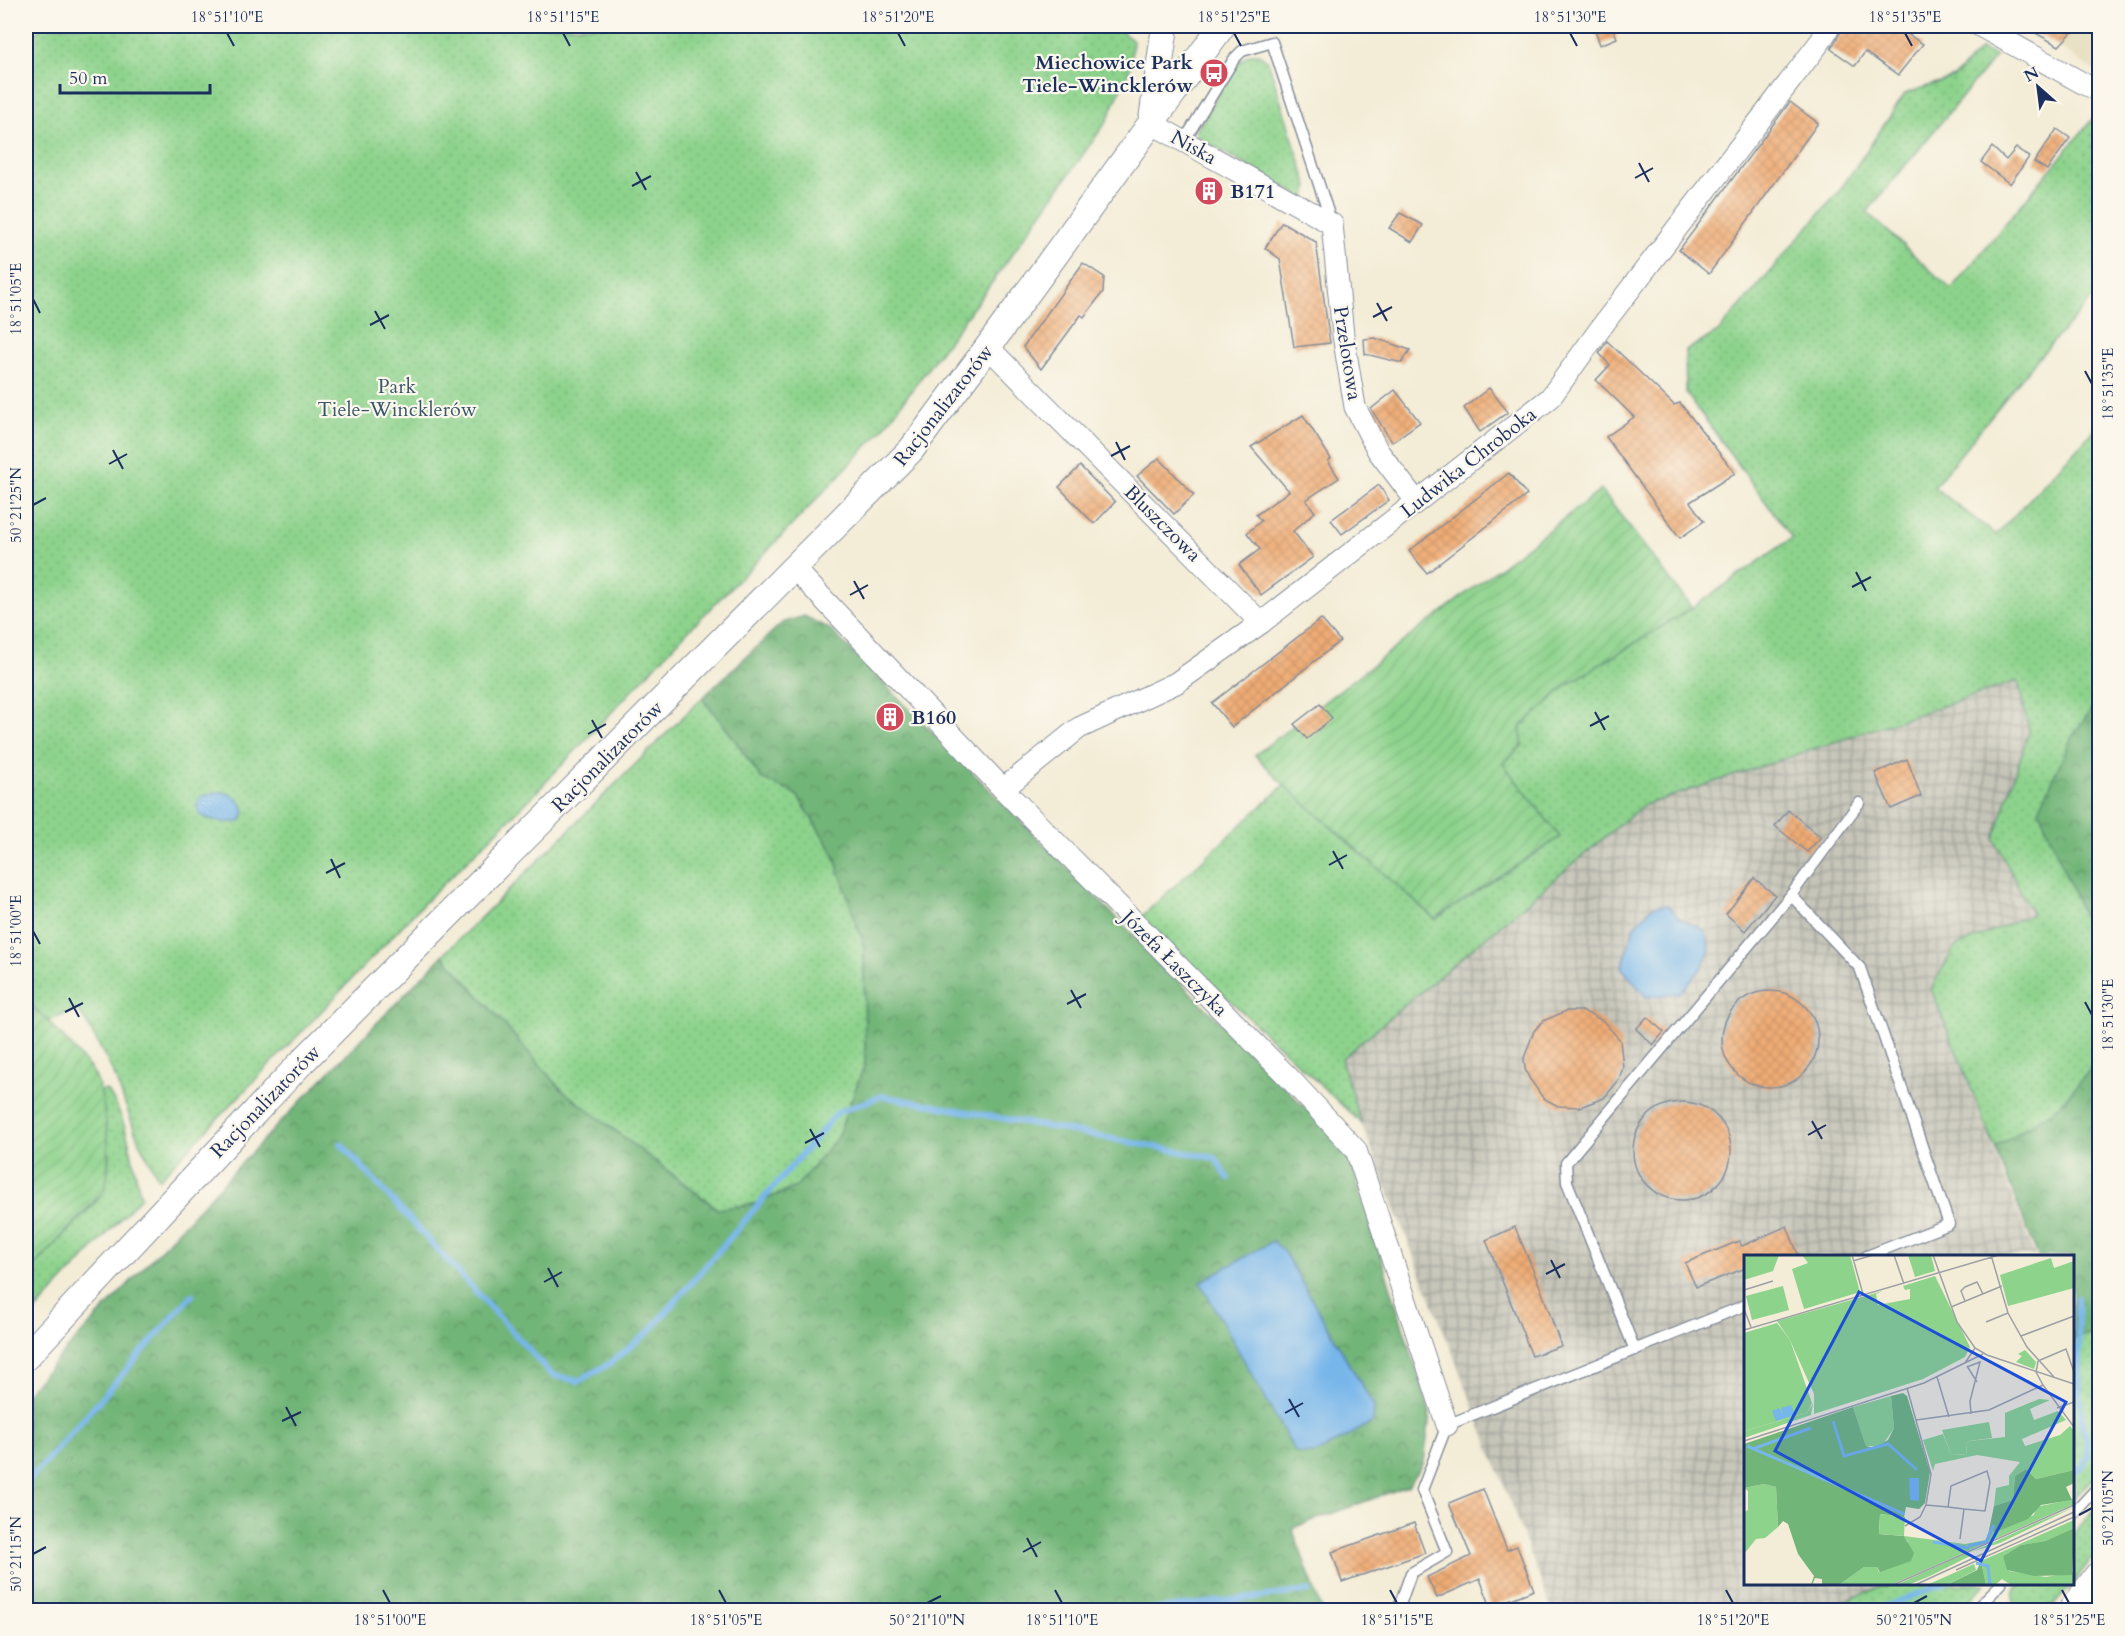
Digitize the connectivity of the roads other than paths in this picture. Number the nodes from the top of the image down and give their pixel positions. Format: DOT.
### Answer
graph roads {
  1 [pos="1165,26"];
  2 [pos="1222,26"];
  3 [pos="1830,26"];
  4 [pos="1980,26"];
  5 [pos="2095,82"];
  6 [pos="1151,123"];
  7 [pos="1184,141"];
  8 [pos="1332,224"];
  9 [pos="988,347"];
  10 [pos="1416,501"];
  11 [pos="794,568"];
  12 [pos="1261,623"];
  13 [pos="1003,789"];
  14 [pos="1859,803"];
  15 [pos="1791,895"];
  16 [pos="1872,1255"];
  17 [pos="1744,1306"];
  18 [pos="1635,1350"];
  19 [pos="26,1357"];
  20 [pos="1447,1425"];
  21 [pos="2100,1485"];
  22 [pos="2074,1514"];
  23 [pos="2100,1578"];
  24 [pos="2000,1585"];
  25 [pos="1398,1611"];
  26 [pos="1975,1611"];
  27 [pos="2076,1611"];
  1 -- 6 [label="street, Racjonalizatorów"];
  2 -- 6 [label="street, Racjonalizatorów"];
  3 -- 10 [label="street, Ludwika Chroboka"];
  4 -- 5 [label="street"];
  6 -- 7 [label="street, Niska"];
  6 -- 9 [label="street, Racjonalizatorów"];
  7 -- 8 [label="street, Niska"];
  7 -- 8 [label="lane"];
  8 -- 10 [label="street, Przelotowa"];
  9 -- 11 [label="street, Racjonalizatorów"];
  9 -- 12 [label="street, Bluszczowa"];
  10 -- 12 [label="street, Ludwika Chroboka"];
  11 -- 13 [label="street, Józefa Łaszczyka"];
  11 -- 19 [label="street, Racjonalizatorów"];
  12 -- 13 [label="street, Ludwika Chroboka"];
  13 -- 20 [label="street, Józefa Łaszczyka"];
  14 -- 15 [label="lane"];
  15 -- 16 [label="lane"];
  15 -- 18 [label="lane"];
  17 -- 18 [label="lane"];
  18 -- 20 [label="lane"];
  20 -- 25 [label="lane"];
  21 -- 22 [label="lane"];
  23 -- 27 [label="main road"];
  24 -- 26 [label="lane"];
}
